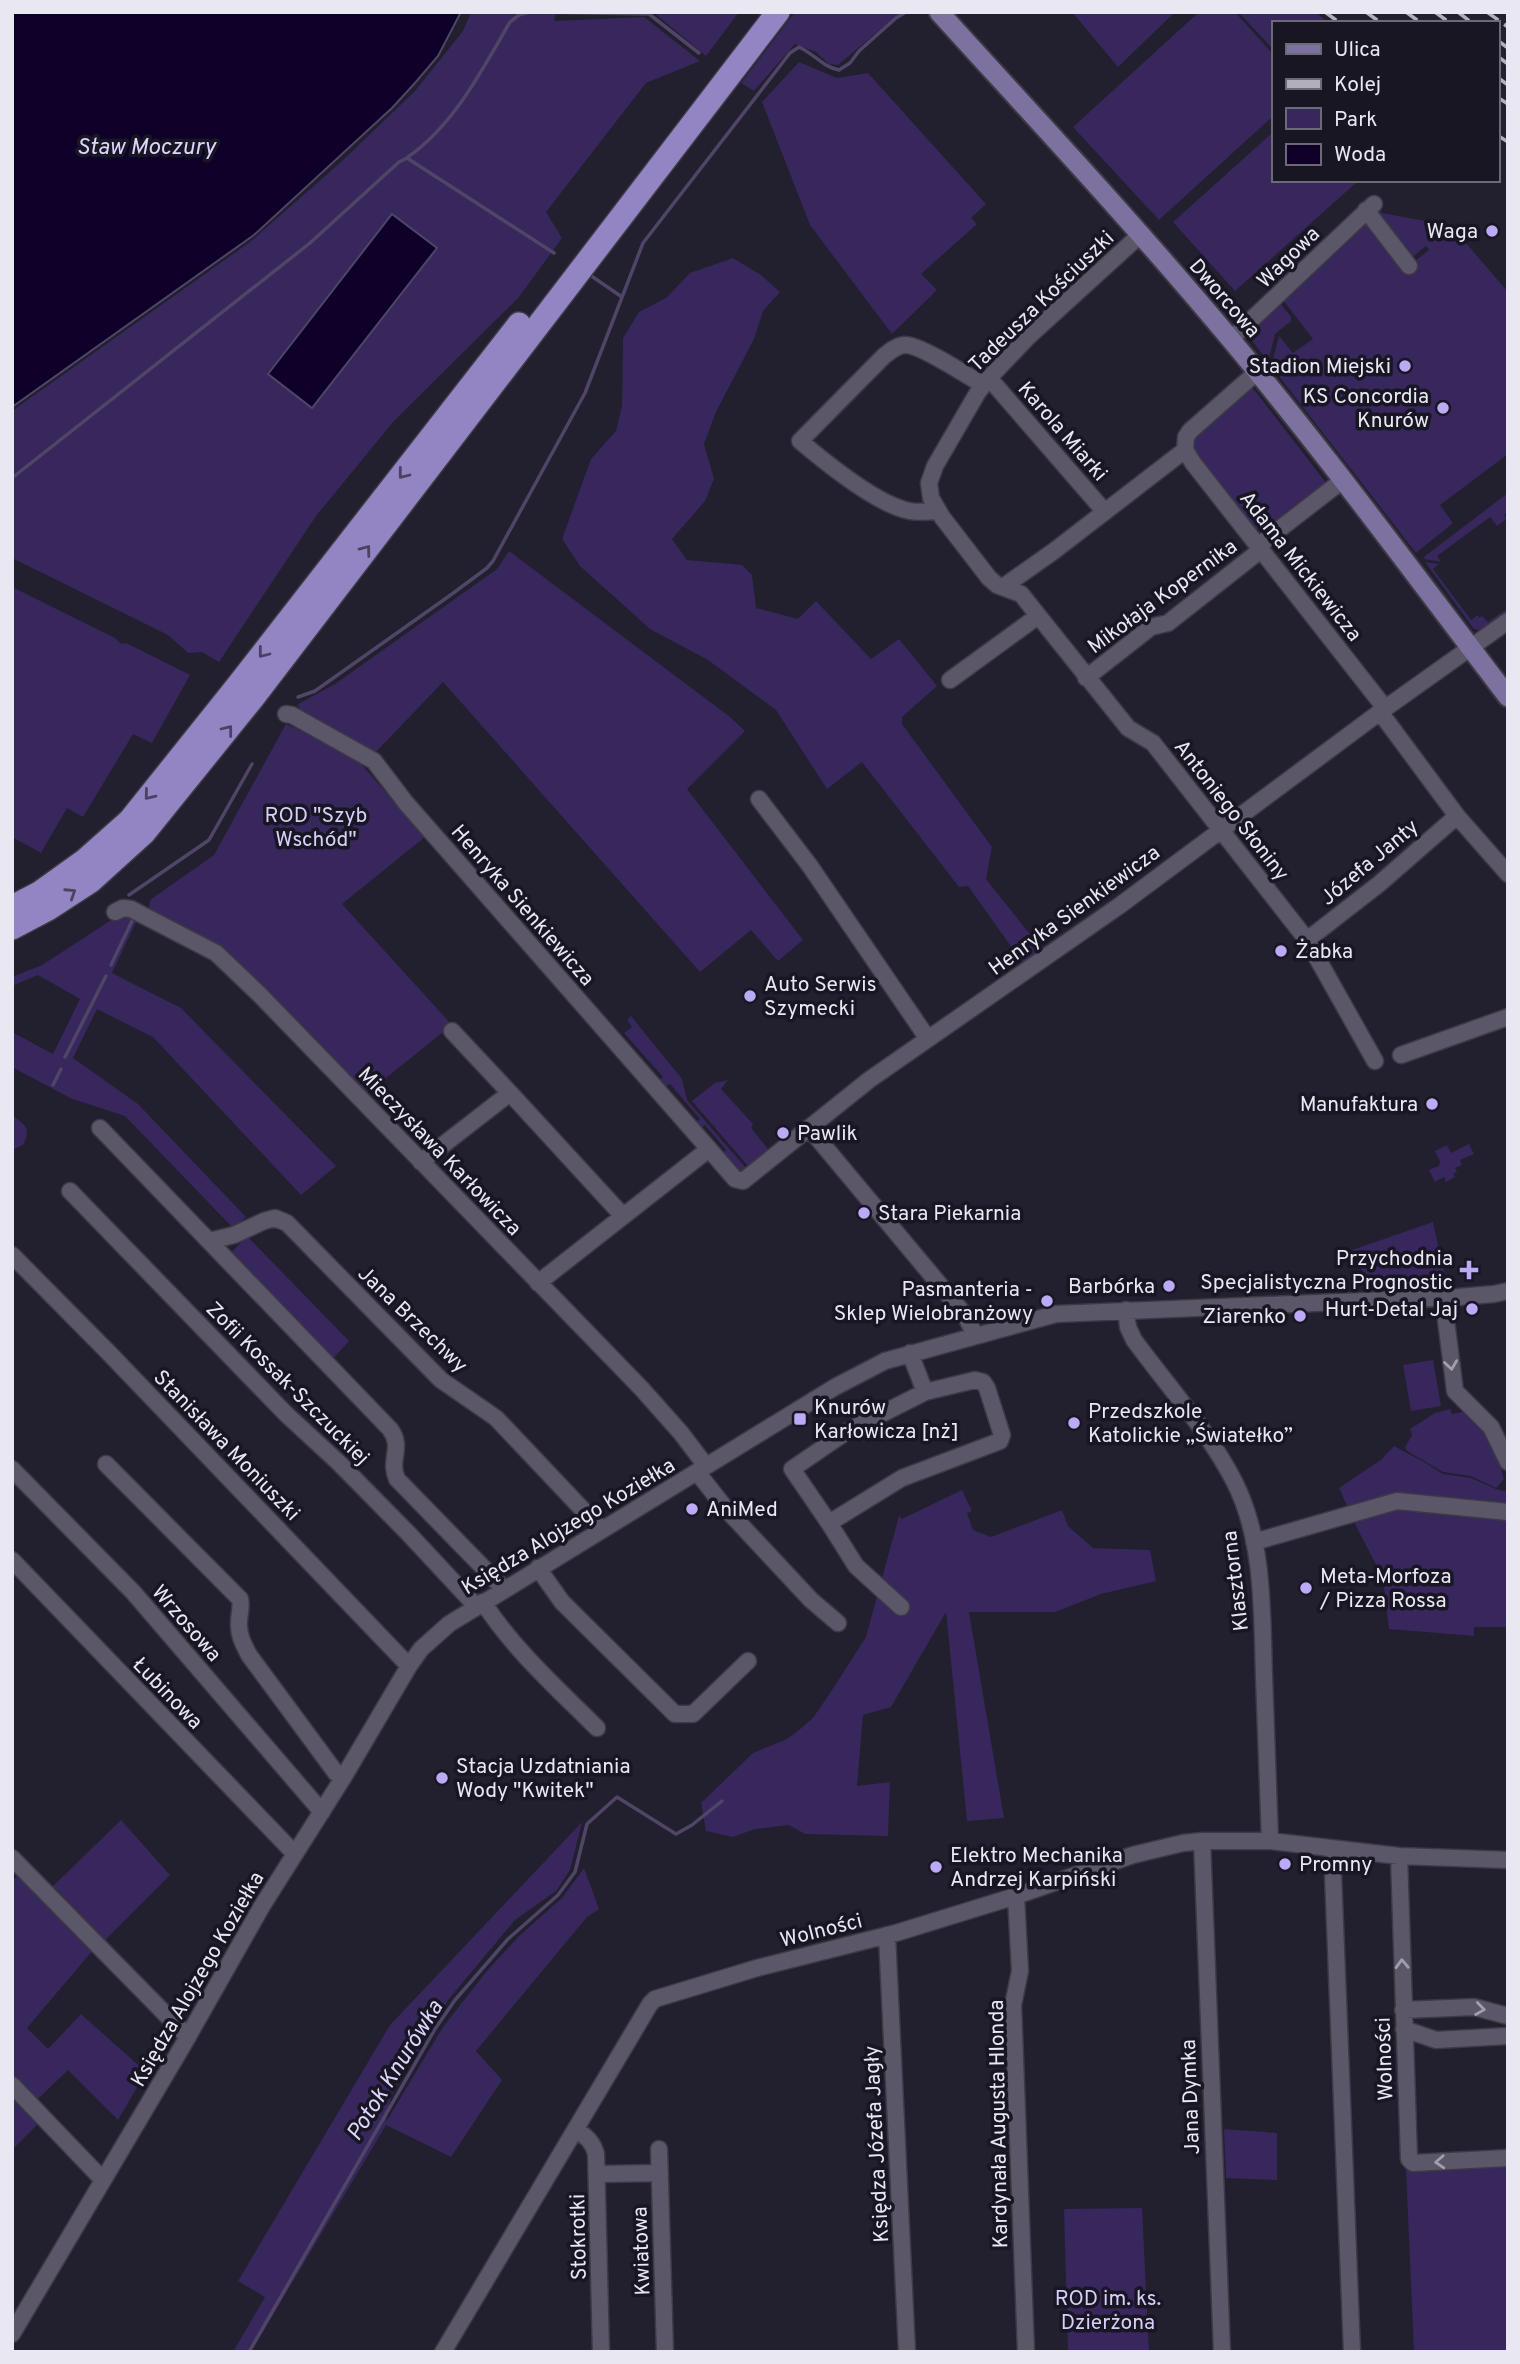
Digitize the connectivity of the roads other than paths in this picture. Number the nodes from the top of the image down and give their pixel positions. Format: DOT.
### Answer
graph roads {
  1 [pos="759,12"];
  2 [pos="778,12"];
  3 [pos="939,12"];
  4 [pos="1140,235"];
  5 [pos="1409,266"];
  6 [pos="1231,339"];
  7 [pos="1257,372"];
  8 [pos="986,382"];
  9 [pos="1185,450"];
  10 [pos="1343,480"];
  11 [pos="938,511"];
  12 [pos="1105,512"];
  13 [pos="1261,547"];
  14 [pos="1003,587"];
  15 [pos="1038,616"];
  16 [pos="1508,621"];
  17 [pos="1471,648"];
  18 [pos="1086,678"];
  19 [pos="950,680"];
  20 [pos="1508,697"];
  21 [pos="1383,710"];
  22 [pos="286,715"];
  23 [pos="759,799"];
  24 [pos="1457,816"];
  25 [pos="1219,830"];
  26 [pos="1508,874"];
  27 [pos="12,907"];
  28 [pos="115,912"];
  29 [pos="12,928"];
  30 [pos="1307,940"];
  31 [pos="1508,1017"];
  32 [pos="452,1031"];
  33 [pos="929,1039"];
  34 [pos="1401,1055"];
  35 [pos="1375,1061"];
  36 [pos="510,1093"];
  37 [pos="100,1128"];
  38 [pos="809,1128"];
  39 [pos="709,1149"];
  40 [pos="421,1161"];
  41 [pos="70,1191"];
  42 [pos="623,1216"];
  43 [pos="209,1241"];
  44 [pos="12,1255"];
  45 [pos="538,1283"];
  46 [pos="1508,1291"];
  47 [pos="1443,1297"];
  48 [pos="1126,1310"];
  49 [pos="975,1335"];
  50 [pos="910,1353"];
  51 [pos="925,1392"];
  52 [pos="1508,1462"];
  53 [pos="106,1464"];
  54 [pos="12,1469"];
  55 [pos="701,1469"];
  56 [pos="1508,1512"];
  57 [pos="830,1523"];
  58 [pos="602,1530"];
  59 [pos="1254,1542"];
  60 [pos="12,1560"];
  61 [pos="538,1568"];
  62 [pos="504,1589"];
  63 [pos="479,1604"];
  64 [pos="901,1607"];
  65 [pos="838,1623"];
  66 [pos="748,1661"];
  67 [pos="408,1665"];
  68 [pos="597,1728"];
  69 [pos="342,1778"];
  70 [pos="322,1812"];
  71 [pos="1202,1841"];
  72 [pos="1270,1841"];
  73 [pos="1332,1849"];
  74 [pos="295,1854"];
  75 [pos="1399,1856"];
  76 [pos="12,1858"];
  77 [pos="1508,1860"];
  78 [pos="1508,1867"];
  79 [pos="1016,1896"];
  80 [pos="887,1935"];
  81 [pos="1403,2010"];
  82 [pos="1508,2016"];
  83 [pos="1404,2029"];
  84 [pos="1508,2036"];
  85 [pos="188,2037"];
  86 [pos="12,2085"];
  87 [pos="576,2130"];
  88 [pos="659,2149"];
  89 [pos="1508,2158"];
  90 [pos="660,2173"];
  91 [pos="598,2174"];
  92 [pos="103,2180"];
  93 [pos="18,2310"];
  94 [pos="12,2333"];
  95 [pos="443,2352"];
  96 [pos="601,2352"];
  97 [pos="665,2352"];
  98 [pos="907,2352"];
  99 [pos="1026,2352"];
  100 [pos="1222,2352"];
  101 [pos="1352,2352"];
  1 -- 27 [label="highway, one-way"];
  29 -- 2 [label="highway, one-way"];
  3 -- 4 [label="main road, Dworcowa"];
  4 -- 6 [label="main road, Dworcowa"];
  4 -- 8 [label="street, Tadeusza Kościuszki"];
  5 -- 6 [label="street, Wagowa"];
  6 -- 7 [label="main road, Dworcowa"];
  7 -- 9 [label="street"];
  7 -- 10 [label="main road, Dworcowa"];
  8 -- 11 [label="street, Tadeusza Kościuszki"];
  8 -- 11 [label="street, Karola Miarki"];
  8 -- 12 [label="street, Karola Miarki"];
  9 -- 12 [label="street"];
  9 -- 13 [label="street, Adama Mickiewicza"];
  10 -- 13 [label="street, Mikołaja Kopernika"];
  10 -- 17 [label="main road, Dworcowa"];
  11 -- 14 [label="street, Antoniego Słoniny"];
  12 -- 14 [label="street"];
  13 -- 18 [label="street, Mikołaja Kopernika"];
  13 -- 21 [label="street, Adama Mickiewicza"];
  14 -- 15 [label="street, Antoniego Słoniny"];
  15 -- 18 [label="street, Antoniego Słoniny"];
  15 -- 19 [label="street"];
  16 -- 17 [label="street, Henryka Sienkiewicza"];
  17 -- 20 [label="main road, Dworcowa"];
  17 -- 21 [label="street, Henryka Sienkiewicza"];
  18 -- 25 [label="street, Antoniego Słoniny"];
  21 -- 24 [label="street, Adama Mickiewicza"];
  21 -- 25 [label="street, Henryka Sienkiewicza"];
  22 -- 39 [label="street, Henryka Sienkiewicza"];
  23 -- 33 [label="street"];
  24 -- 26 [label="street, Adama Mickiewicza"];
  24 -- 30 [label="street, Józefa Janty"];
  25 -- 30 [label="street, Antoniego Słoniny"];
  25 -- 33 [label="street, Henryka Sienkiewicza"];
  28 -- 40 [label="street, Mieczysława Karłowicza"];
  30 -- 35 [label="street, Antoniego Słoniny"];
  31 -- 34 [label="street"];
  32 -- 36 [label="street"];
  33 -- 38 [label="street, Henryka Sienkiewicza"];
  36 -- 40 [label="street"];
  36 -- 42 [label="street"];
  37 -- 43 [label="street"];
  38 -- 39 [label="street, Henryka Sienkiewicza"];
  38 -- 49 [label="street"];
  39 -- 42 [label="street"];
  40 -- 45 [label="street, Mieczysława Karłowicza"];
  41 -- 63 [label="street, Zofii Kossak-Szczuckiej"];
  42 -- 45 [label="street"];
  43 -- 58 [label="street, Jana Brzechwy"];
  43 -- 62 [label="street"];
  44 -- 67 [label="street, Stanisława Moniuszki"];
  45 -- 55 [label="street, Mieczysława Karłowicza"];
  46 -- 47 [label="street, Księdza Alojzego Koziełka"];
  47 -- 48 [label="street, Księdza Alojzego Koziełka"];
  47 -- 52 [label="street, one-way"];
  48 -- 49 [label="street, Księdza Alojzego Koziełka"];
  48 -- 59 [label="street, Klasztorna"];
  49 -- 50 [label="street, Księdza Alojzego Koziełka"];
  50 -- 51 [label="street"];
  50 -- 55 [label="street, Księdza Alojzego Koziełka"];
  51 -- 57 [label="street"];
  51 -- 57 [label="street"];
  53 -- 69 [label="street"];
  54 -- 70 [label="street, Wrzosowa"];
  55 -- 58 [label="street, Księdza Alojzego Koziełka"];
  55 -- 65 [label="street, Mieczysława Karłowicza"];
  56 -- 59 [label="street"];
  57 -- 64 [label="street"];
  58 -- 61 [label="street, Księdza Alojzego Koziełka"];
  59 -- 72 [label="street, Klasztorna"];
  60 -- 74 [label="street, Łubinowa"];
  61 -- 62 [label="street, Księdza Alojzego Koziełka"];
  61 -- 66 [label="street"];
  62 -- 63 [label="street, Księdza Alojzego Koziełka"];
  63 -- 67 [label="street, Księdza Alojzego Koziełka"];
  63 -- 68 [label="street, Zofii Kossak-Szczuckiej"];
  67 -- 69 [label="street, Księdza Alojzego Koziełka"];
  69 -- 70 [label="street, Księdza Alojzego Koziełka"];
  70 -- 74 [label="street, Księdza Alojzego Koziełka"];
  71 -- 72 [label="street, Wolności"];
  71 -- 79 [label="street, Wolności"];
  71 -- 100 [label="street, Jana Dymka"];
  72 -- 73 [label="street, Wolności"];
  73 -- 75 [label="street, Wolności"];
  73 -- 101 [label="street"];
  74 -- 85 [label="street, Księdza Alojzego Koziełka"];
  75 -- 77 [label="street, Wolności"];
  81 -- 75 [label="street, Wolności, one-way"];
  76 -- 85 [label="street"];
  77 -- 78 [label="street"];
  79 -- 80 [label="street, Wolności"];
  79 -- 99 [label="street, Kardynała Augusta Hlonda"];
  80 -- 87 [label="street, Wolności"];
  80 -- 98 [label="street, Księdza Józefa Jagły"];
  81 -- 82 [label="street, one-way"];
  81 -- 83 [label="street, Wolności"];
  83 -- 84 [label="street"];
  89 -- 83 [label="street, Wolności, one-way"];
  85 -- 92 [label="street, Księdza Alojzego Koziełka"];
  86 -- 92 [label="street"];
  87 -- 91 [label="street, Stokrotki"];
  87 -- 95 [label="street, Wolności"];
  88 -- 90 [label="street, Kwiatowa"];
  90 -- 91 [label="street"];
  90 -- 97 [label="street, Kwiatowa"];
  91 -- 96 [label="street, Stokrotki"];
  92 -- 93 [label="street, Księdza Alojzego Koziełka"];
  93 -- 94 [label="street, Księdza Alojzego Koziełka"];
}
